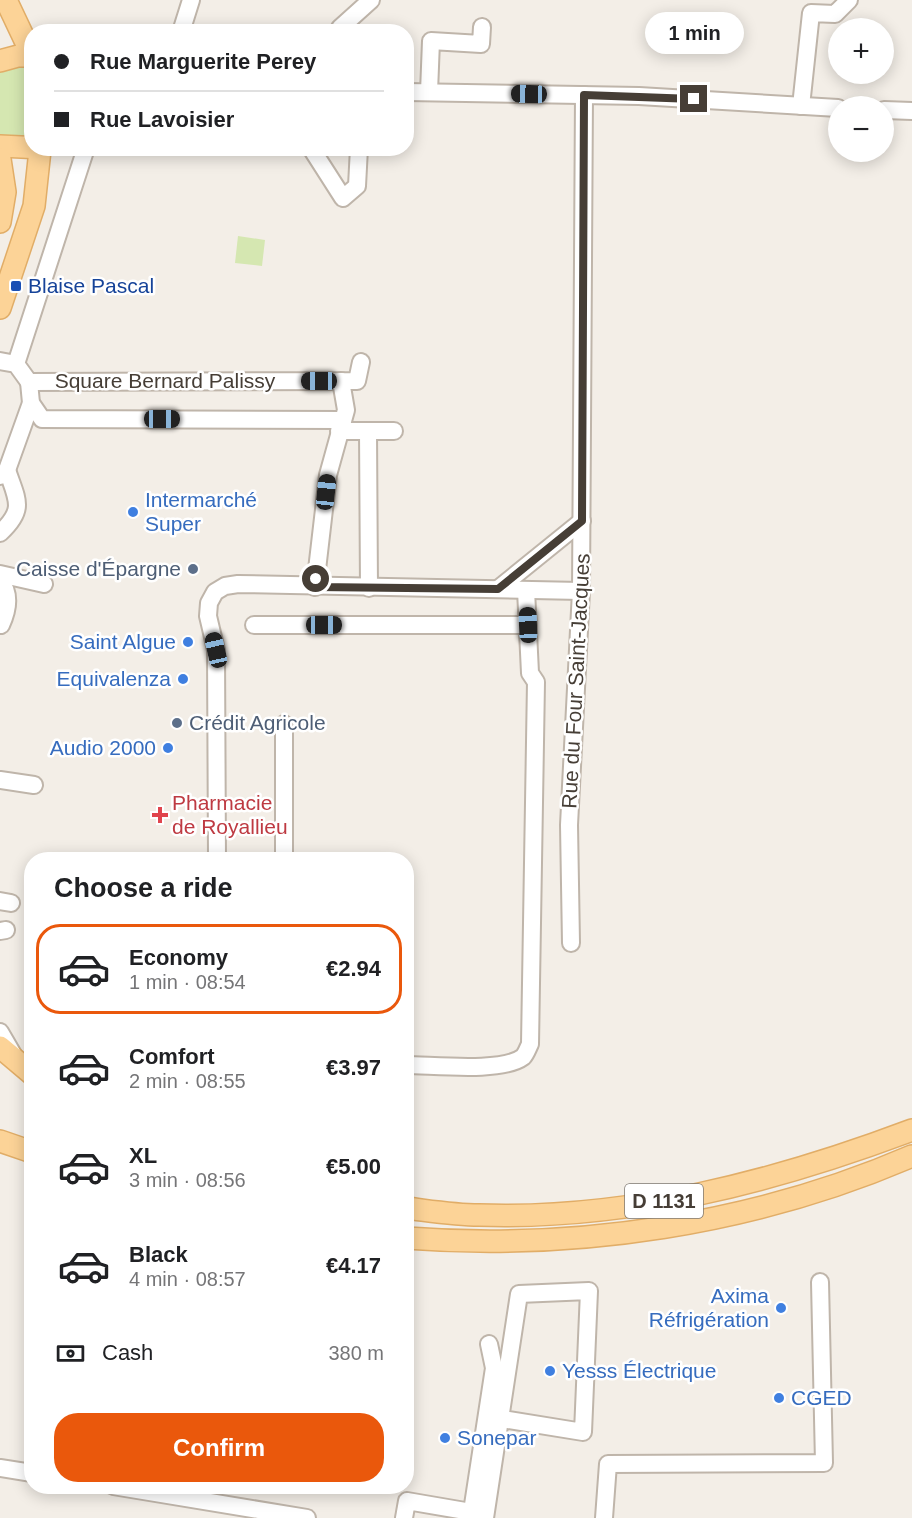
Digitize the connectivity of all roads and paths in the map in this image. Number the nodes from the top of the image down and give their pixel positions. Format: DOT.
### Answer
graph roads {
  1 [pos="6,0"];
  2 [pos="191,0"];
  3 [pos="371,0"];
  4 [pos="849,0"];
  5 [pos="184,24"];
  6 [pos="344,24"];
  7 [pos="482,27"];
  8 [pos="24,39"];
  9 [pos="24,56"];
  10 [pos="0,62"];
  11 [pos="414,92"];
  12 [pos="429,92"];
  13 [pos="584,95"];
  14 [pos="801,106"];
  15 [pos="828,107"];
  16 [pos="894,110"];
  17 [pos="912,111"];
  18 [pos="0,146"];
  19 [pos="24,148"];
  20 [pos="40,156"];
  21 [pos="83,156"];
  22 [pos="316,156"];
  23 [pos="359,156"];
  24 [pos="0,159"];
  25 [pos="0,222"];
  26 [pos="0,308"];
  27 [pos="8,363"];
  28 [pos="361,363"];
  29 [pos="341,381"];
  30 [pos="29,382"];
  31 [pos="31,403"];
  32 [pos="341,426"];
  33 [pos="368,431"];
  34 [pos="394,431"];
  35 [pos="3,473"];
  36 [pos="582,521"];
  37 [pos="0,533"];
  38 [pos="0,574"];
  39 [pos="0,580"];
  40 [pos="44,584"];
  41 [pos="315,587"];
  42 [pos="369,588"];
  43 [pos="498,589"];
  44 [pos="526,590"];
  45 [pos="582,591"];
  46 [pos="0,619"];
  47 [pos="254,625"];
  48 [pos="528,625"];
  49 [pos="284,724"];
  50 [pos="0,780"];
  51 [pos="34,785"];
  52 [pos="217,852"];
  53 [pos="284,852"];
  54 [pos="571,943"];
  55 [pos="0,1032"];
  56 [pos="0,1047"];
  57 [pos="0,1063"];
  58 [pos="414,1065"];
  59 [pos="24,1067"];
  60 [pos="24,1068"];
  61 [pos="24,1082"];
  62 [pos="912,1130"];
  63 [pos="0,1141"];
  64 [pos="24,1149"];
  65 [pos="912,1156"];
  66 [pos="414,1209"];
  67 [pos="414,1239"];
  68 [pos="820,1282"];
  69 [pos="489,1344"];
  70 [pos="502,1419"];
  71 [pos="0,1468"];
  72 [pos="24,1472"];
  73 [pos="203,1494"];
  74 [pos="259,1514"];
  75 [pos="476,1516"];
  76 [pos="307,1518"];
  77 [pos="404,1518"];
  78 [pos="604,1518"];
  1 -- 8 [label="main road"];
  2 -- 5 [label="street"];
  3 -- 6 [label="street"];
  4 -- 14 [label="street"];
  7 -- 12 [label="street"];
  9 -- 10 [label="main road"];
  11 -- 12 [label="street"];
  12 -- 13 [label="street"];
  13 -- 14 [label="street"];
  13 -- 36 [label="street, Rue du Four Saint-Jacques"];
  14 -- 15 [label="street"];
  16 -- 17 [label="street"];
  18 -- 19 [label="main road"];
  20 -- 26 [label="main road"];
  21 -- 27 [label="street"];
  22 -- 23 [label="street"];
  24 -- 25 [label="main road"];
  27 -- 30 [label="street, Square Bernard Palissy"];
  28 -- 29 [label="street"];
  29 -- 30 [label="street, Square Bernard Palissy"];
  29 -- 32 [label="street"];
  30 -- 31 [label="street"];
  31 -- 32 [label="street"];
  31 -- 35 [label="street"];
  32 -- 33 [label="street"];
  32 -- 41 [label="street"];
  33 -- 34 [label="street"];
  33 -- 42 [label="street"];
  35 -- 37 [label="street"];
  36 -- 43 [label="street"];
  36 -- 45 [label="street, Rue du Four Saint-Jacques"];
  38 -- 40 [label="street"];
  39 -- 46 [label="street"];
  41 -- 42 [label="street"];
  41 -- 52 [label="street"];
  42 -- 43 [label="street"];
  43 -- 44 [label="street"];
  44 -- 45 [label="street"];
  44 -- 48 [label="street"];
  45 -- 54 [label="street, Rue du Four Saint-Jacques"];
  47 -- 48 [label="street"];
  48 -- 58 [label="street"];
  49 -- 53 [label="street"];
  50 -- 51 [label="street"];
  55 -- 59 [label="street"];
  56 -- 60 [label="main road"];
  57 -- 61 [label="main road"];
  62 -- 66 [label="main road, D 1131"];
  63 -- 64 [label="main road"];
  65 -- 67 [label="main road, D 1131"];
  68 -- 78 [label="street"];
  69 -- 75 [label="street"];
  70 -- 70 [label="street"];
  70 -- 75 [label="street"];
  71 -- 72 [label="street"];
  73 -- 74 [label="street"];
  74 -- 76 [label="street"];
  75 -- 77 [label="street"];
}
